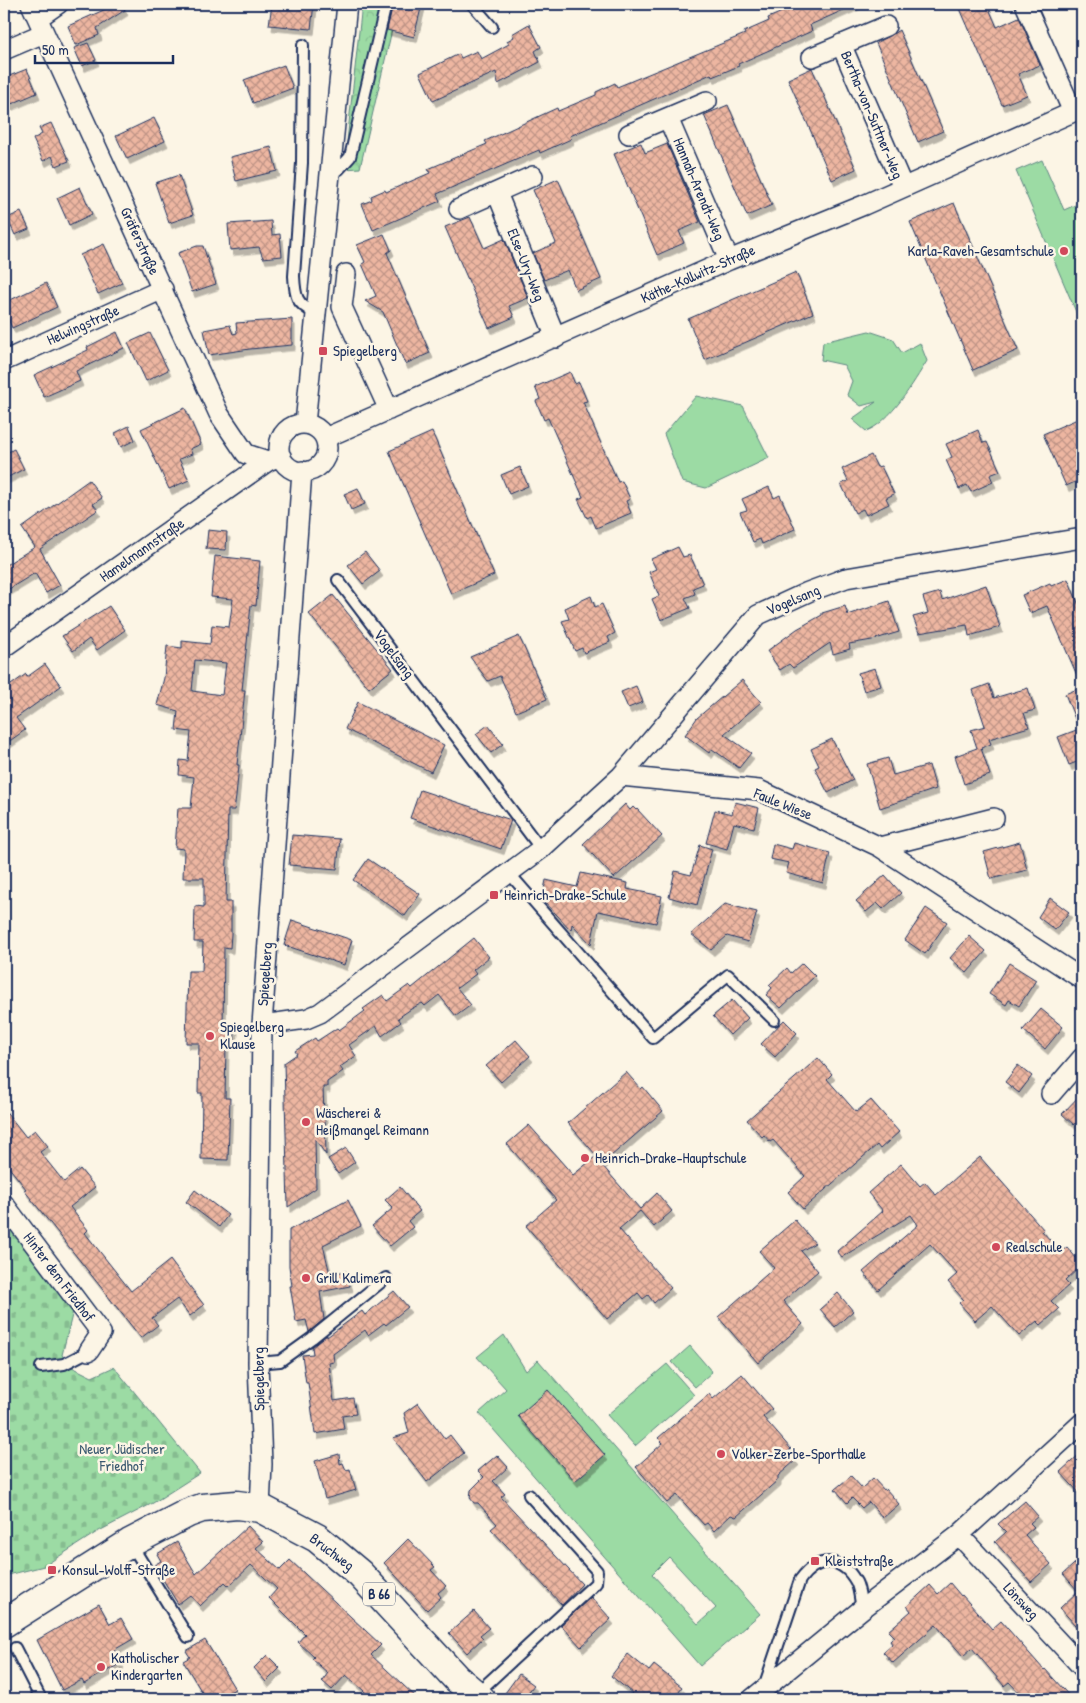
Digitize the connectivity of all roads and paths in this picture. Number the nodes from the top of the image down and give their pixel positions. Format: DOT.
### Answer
graph roads {
  1 [pos="58,4"];
  2 [pos="347,4"];
  3 [pos="386,4"];
  4 [pos="472,4"];
  5 [pos="1025,4"];
  6 [pos="37,18"];
  7 [pos="886,26"];
  8 [pos="492,27"];
  9 [pos="841,44"];
  10 [pos="303,46"];
  11 [pos="4,50"];
  12 [pos="812,57"];
  13 [pos="707,101"];
  14 [pos="668,118"];
  15 [pos="629,134"];
  16 [pos="331,174"];
  17 [pos="533,176"];
  18 [pos="903,187"];
  19 [pos="497,193"];
  20 [pos="459,209"];
  21 [pos="729,260"];
  22 [pos="346,274"];
  23 [pos="163,289"];
  24 [pos="315,313"];
  25 [pos="556,338"];
  26 [pos="4,361"];
  27 [pos="389,410"];
  28 [pos="305,424"];
  29 [pos="325,438"];
  30 [pos="275,458"];
  31 [pos="302,472"];
  32 [pos="1082,538"];
  33 [pos="338,580"];
  34 [pos="4,647"];
  35 [pos="621,776"];
  36 [pos="994,818"];
  37 [pos="880,847"];
  38 [pos="542,849"];
  39 [pos="509,873"];
  40 [pos="1082,979"];
  41 [pos="774,1020"];
  42 [pos="262,1025"];
  43 [pos="1082,1058"];
  44 [pos="1051,1094"];
  45 [pos="4,1204"];
  46 [pos="386,1278"];
  47 [pos="89,1351"];
  48 [pos="258,1363"];
  49 [pos="41,1367"];
  50 [pos="1082,1423"];
  51 [pos="529,1495"];
  52 [pos="260,1508"];
  53 [pos="959,1535"];
  54 [pos="130,1543"];
  55 [pos="862,1609"];
  56 [pos="4,1624"];
  57 [pos="188,1638"];
  58 [pos="15,1648"];
  59 [pos="1082,1667"];
  60 [pos="757,1695"];
  61 [pos="478,1697"];
  62 [pos="41,1699"];
  1 -- 6 [label="street"];
  2 -- 16 [label="street"];
  3 -- 16 [label="lane"];
  4 -- 8 [label="lane"];
  5 -- 18 [label="street, Käthe-Kollwitz-Straße"];
  6 -- 11 [label="street"];
  6 -- 23 [label="street, Gräferstraße"];
  7 -- 9 [label="street, Bertha-von-Suttner-Weg"];
  9 -- 12 [label="street, Bertha-von-Suttner-Weg"];
  9 -- 18 [label="street, Bertha-von-Suttner-Weg"];
  10 -- 24 [label="lane"];
  13 -- 14 [label="street"];
  14 -- 15 [label="street"];
  14 -- 21 [label="street, Hannah-Arendt-Weg"];
  16 -- 24 [label="street"];
  17 -- 19 [label="street"];
  18 -- 21 [label="street, Käthe-Kollwitz-Straße"];
  19 -- 20 [label="street"];
  19 -- 25 [label="street, Else-Ury-Weg"];
  21 -- 25 [label="street, Käthe-Kollwitz-Straße"];
  22 -- 27 [label="street"];
  23 -- 26 [label="street, Helwingstraße"];
  23 -- 30 [label="street, Gräferstraße"];
  24 -- 28 [label="street"];
  25 -- 27 [label="street, Käthe-Kollwitz-Straße"];
  27 -- 29 [label="street, Käthe-Kollwitz-Straße"];
  28 -- 29 [label="street"];
  28 -- 30 [label="street"];
  29 -- 31 [label="street"];
  30 -- 31 [label="street"];
  30 -- 34 [label="street, Hamelmannstraße"];
  31 -- 42 [label="street, Spiegelberg"];
  32 -- 35 [label="street, Vogelsang"];
  33 -- 38 [label="lane, Vogelsang"];
  35 -- 37 [label="street, Faule Wiese"];
  35 -- 38 [label="street, Vogelsang"];
  36 -- 37 [label="street"];
  37 -- 40 [label="street, Faule Wiese"];
  38 -- 39 [label="street, Vogelsang"];
  39 -- 41 [label="lane"];
  39 -- 42 [label="street, Vogelsang"];
  42 -- 48 [label="street, Spiegelberg"];
  43 -- 44 [label="street"];
  45 -- 47 [label="street, Hinter dem Friedhof"];
  46 -- 48 [label="lane"];
  47 -- 49 [label="lane"];
  48 -- 52 [label="street, Spiegelberg"];
  50 -- 53 [label="street"];
  51 -- 61 [label="lane, Bruchweg"];
  52 -- 54 [label="main road, Bruchweg / B 66"];
  52 -- 61 [label="main road, Bruchweg / B 66"];
  53 -- 55 [label="street"];
  53 -- 59 [label="street, Lönsweg"];
  54 -- 56 [label="main road, B 66"];
  54 -- 57 [label="lane"];
  55 -- 60 [label="street"];
  55 -- 60 [label="lane"];
  58 -- 62 [label="lane"];
}
